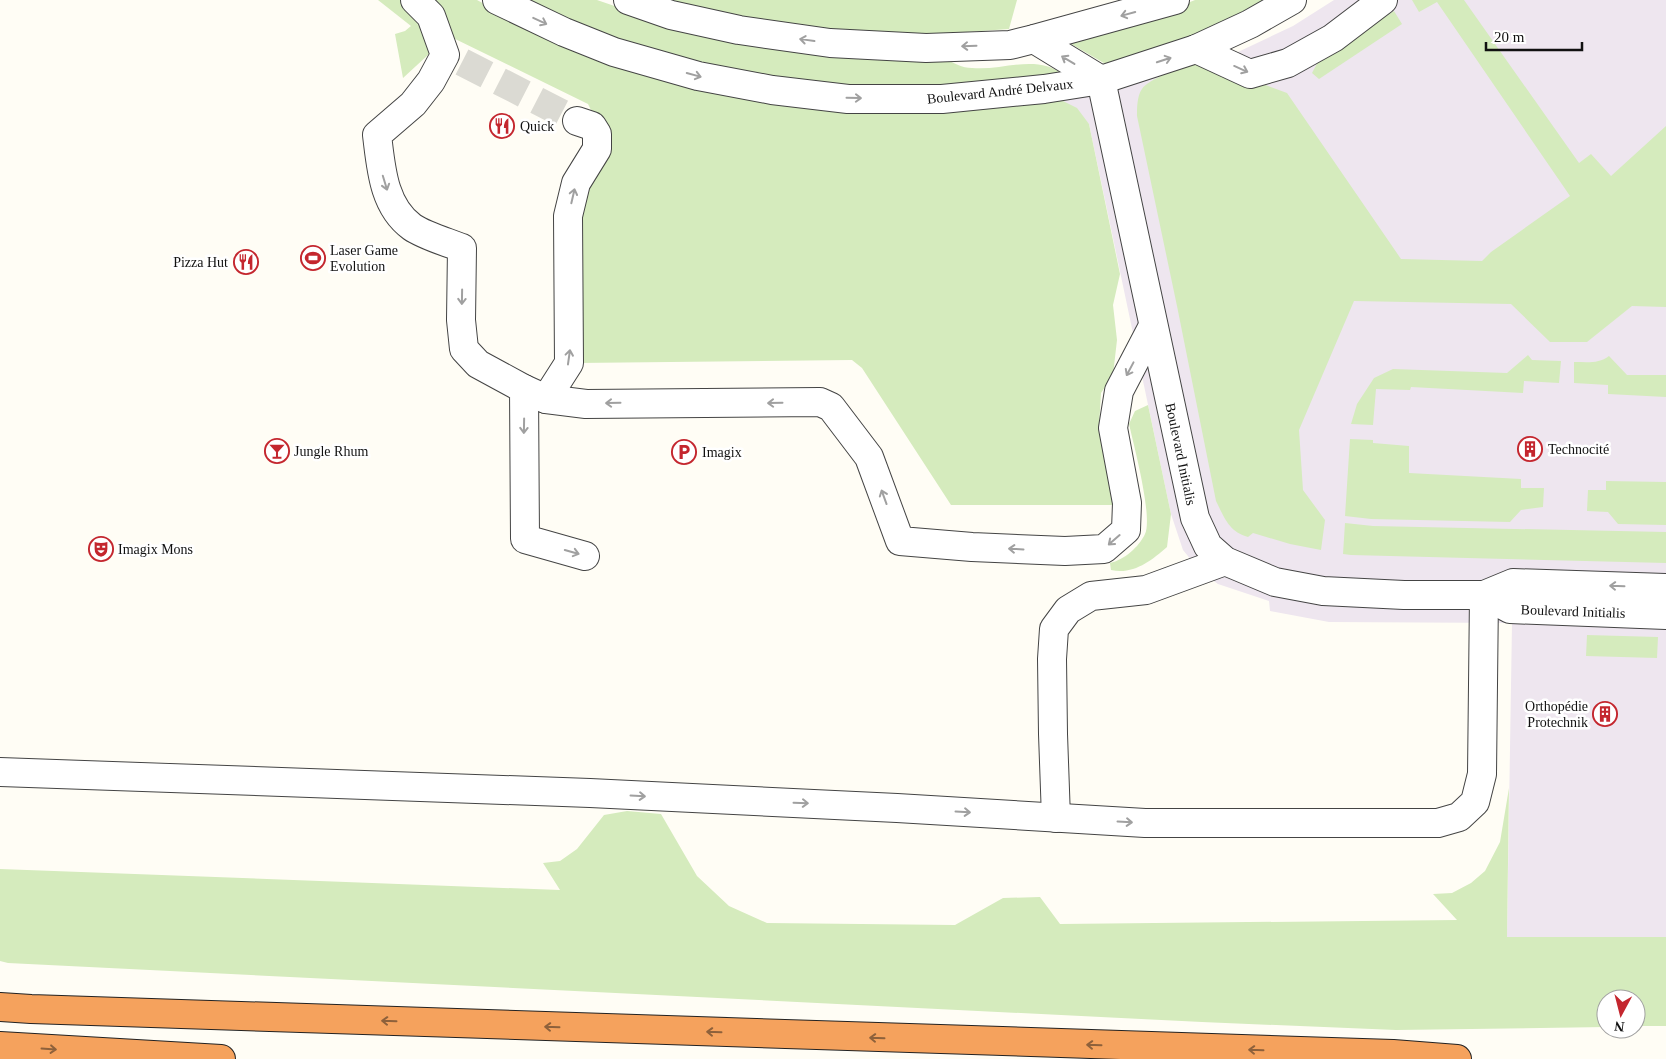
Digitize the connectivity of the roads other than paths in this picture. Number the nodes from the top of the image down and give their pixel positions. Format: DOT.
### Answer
graph roads {
  1 [pos="416,0"];
  2 [pos="497,0"];
  3 [pos="628,0"];
  4 [pos="1174,0"];
  5 [pos="1292,0"];
  6 [pos="1383,0"];
  7 [pos="1034,40"];
  8 [pos="1196,49"];
  9 [pos="1101,80"];
  10 [pos="577,121"];
  11 [pos="1153,326"];
  12 [pos="535,394"];
  13 [pos="586,556"];
  14 [pos="1225,562"];
  15 [pos="1666,588"];
  16 [pos="1484,595"];
  17 [pos="1666,616"];
  18 [pos="0,772"];
  19 [pos="1056,818"];
  20 [pos="0,1000"];
  21 [pos="0,1007"];
  22 [pos="31,1009"];
  23 [pos="925,1039"];
  24 [pos="0,1046"];
  25 [pos="165,1058"];
  26 [pos="221,1059"];
  27 [pos="1057,1059"];
  28 [pos="1457,1059"];
  1 -- 12 [label="street, one-way"];
  2 -- 9 [label="street, Boulevard André Delvaux, one-way"];
  7 -- 3 [label="street, one-way"];
  4 -- 7 [label="street, one-way"];
  5 -- 8 [label="street, Boulevard André Delvaux"];
  8 -- 6 [label="street, one-way"];
  9 -- 7 [label="street, one-way"];
  9 -- 8 [label="street, Boulevard André Delvaux, one-way"];
  9 -- 11 [label="street, Boulevard Initialis"];
  12 -- 10 [label="street, one-way"];
  11 -- 12 [label="street, one-way"];
  11 -- 14 [label="street, Boulevard Initialis"];
  12 -- 13 [label="street, one-way"];
  14 -- 16 [label="street, Boulevard Initialis"];
  14 -- 19 [label="street"];
  15 -- 16 [label="street, Boulevard Initialis, one-way"];
  16 -- 17 [label="street, Boulevard Initialis"];
  19 -- 16 [label="street, one-way"];
  18 -- 19 [label="street, one-way"];
  20 -- 22 [label="highway"];
  21 -- 22 [label="highway"];
  23 -- 22 [label="highway, one-way"];
  23 -- 27 [label="highway"];
  28 -- 23 [label="highway, one-way"];
  24 -- 25 [label="highway, one-way"];
  25 -- 26 [label="highway"];
}
